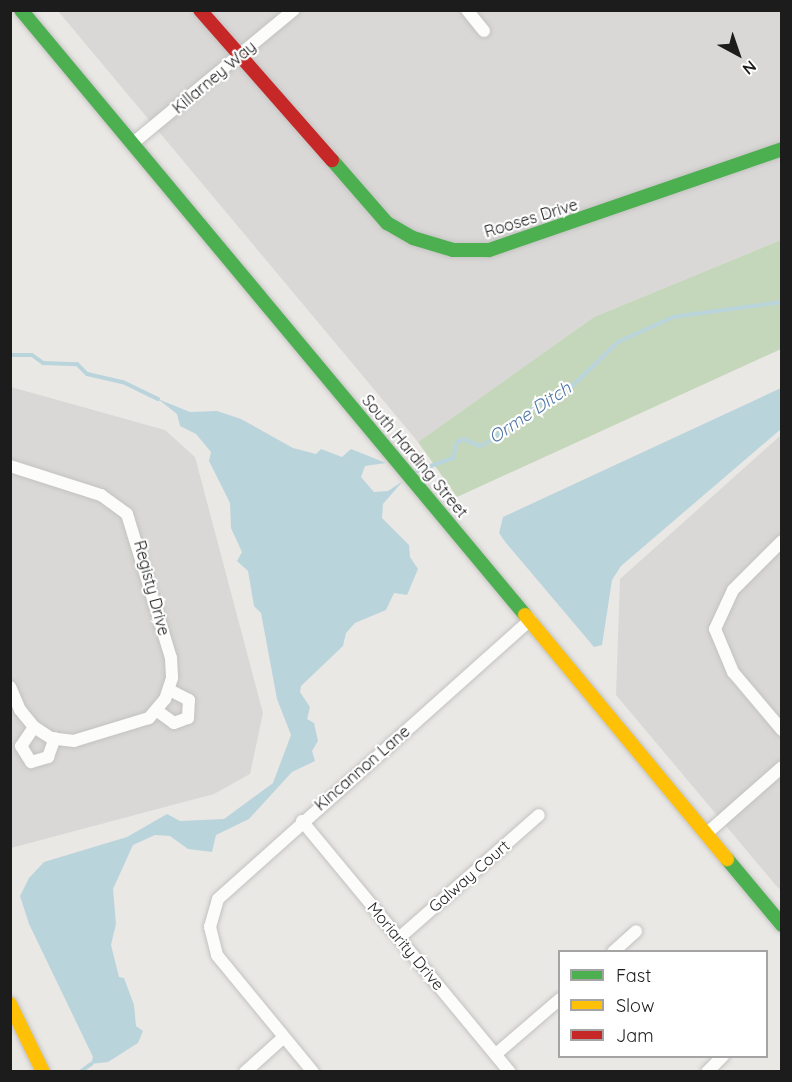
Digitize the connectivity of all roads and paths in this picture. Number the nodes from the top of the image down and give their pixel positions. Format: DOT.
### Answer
graph roads {
  1 [pos="21,10"];
  2 [pos="200,10"];
  3 [pos="294,10"];
  4 [pos="467,10"];
  5 [pos="484,31"];
  6 [pos="238,57"];
  7 [pos="133,143"];
  8 [pos="782,149"];
  9 [pos="10,466"];
  10 [pos="782,541"];
  11 [pos="530,620"];
  12 [pos="10,687"];
  13 [pos="169,690"];
  14 [pos="156,710"];
  15 [pos="34,727"];
  16 [pos="782,730"];
  17 [pos="55,738"];
  18 [pos="782,767"];
  19 [pos="539,815"];
  20 [pos="302,821"];
  21 [pos="706,834"];
  22 [pos="782,925"];
  23 [pos="636,932"];
  24 [pos="399,938"];
  25 [pos="614,950"];
  26 [pos="558,1001"];
  27 [pos="10,1004"];
  28 [pos="284,1037"];
  29 [pos="496,1054"];
  30 [pos="721,1058"];
  31 [pos="43,1071"];
  32 [pos="245,1071"];
  33 [pos="313,1071"];
  34 [pos="510,1071"];
  35 [pos="706,1071"];
  1 -- 7 [label="street, South Harding Street"];
  2 -- 6 [label="street, Rooses Drive"];
  3 -- 6 [label="street, Killarney Way"];
  4 -- 5 [label="street"];
  6 -- 7 [label="street, Killarney Way"];
  6 -- 8 [label="street, Rooses Drive"];
  7 -- 11 [label="street, South Harding Street"];
  9 -- 13 [label="street, Registy Drive"];
  10 -- 16 [label="street"];
  11 -- 20 [label="street, Kincannon Lane"];
  11 -- 21 [label="street, South Harding Street"];
  12 -- 15 [label="street"];
  13 -- 14 [label="street, Registy Drive"];
  13 -- 14 [label="street"];
  14 -- 17 [label="street, Registy Drive"];
  15 -- 17 [label="street"];
  15 -- 17 [label="street"];
  18 -- 21 [label="street"];
  19 -- 24 [label="street, Galway Court"];
  20 -- 24 [label="street, Moriarity Drive"];
  20 -- 28 [label="street, Kincannon Lane"];
  21 -- 22 [label="street, South Harding Street"];
  23 -- 25 [label="street"];
  24 -- 29 [label="street, Moriarity Drive"];
  26 -- 29 [label="street"];
  27 -- 31 [label="street"];
  28 -- 32 [label="street"];
  28 -- 33 [label="street"];
  29 -- 34 [label="street, Moriarity Drive"];
  30 -- 35 [label="street"];
}
